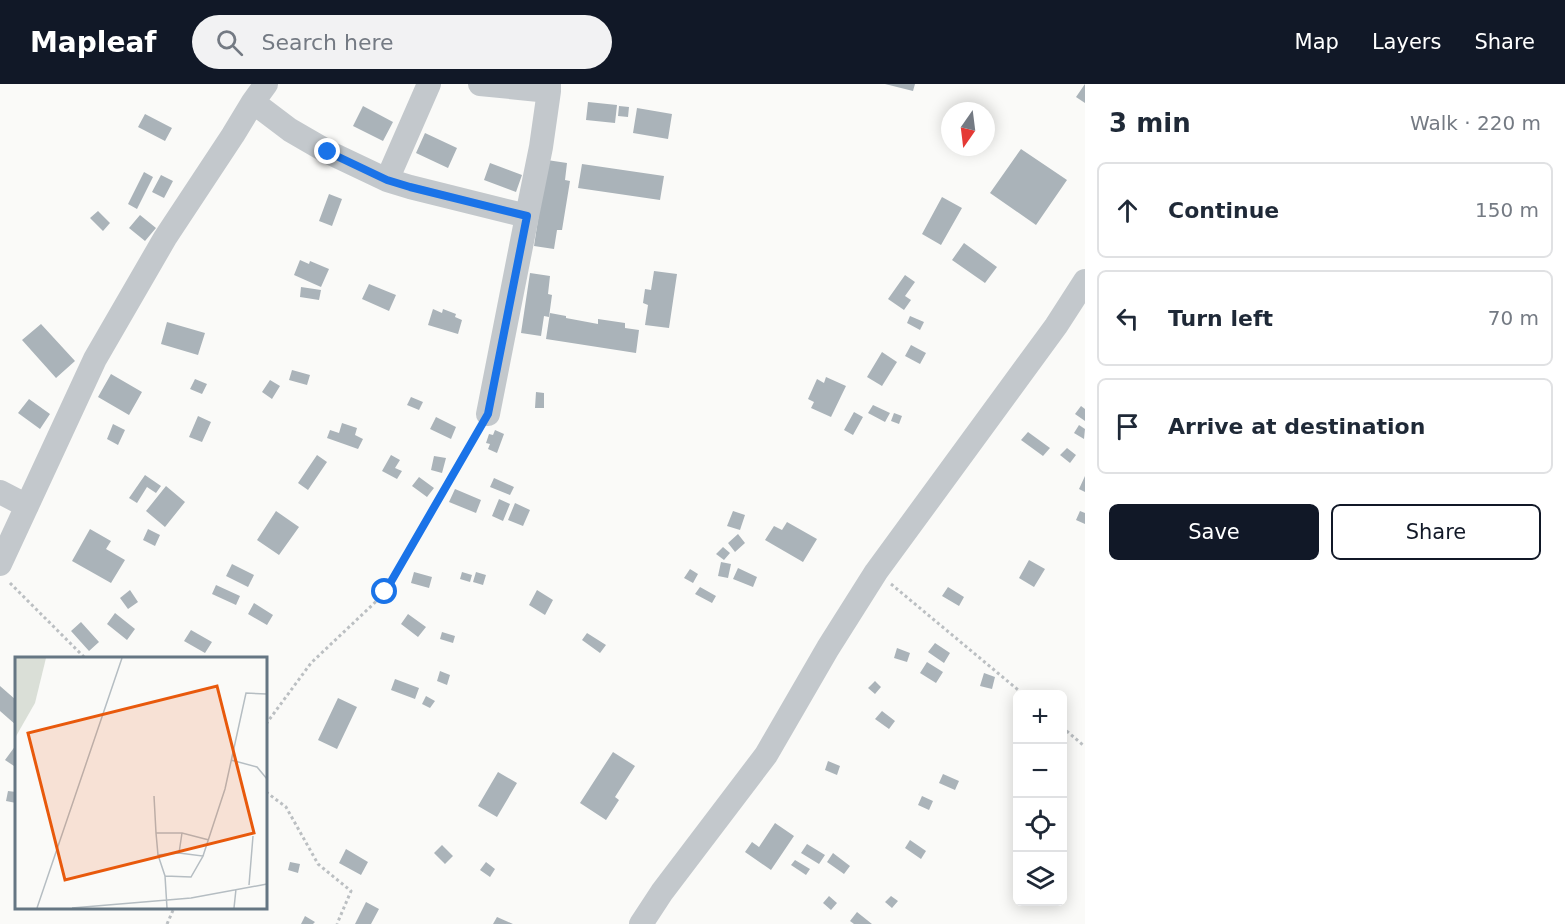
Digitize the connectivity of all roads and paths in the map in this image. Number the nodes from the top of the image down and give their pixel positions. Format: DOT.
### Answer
graph roads {
  1 [pos="429,84"];
  2 [pos="480,84"];
  3 [pos="549,88"];
  4 [pos="260,93"];
  5 [pos="387,180"];
  6 [pos="527,216"];
  7 [pos="1085,281"];
  8 [pos="488,414"];
  9 [pos="0,492"];
  10 [pos="27,506"];
  11 [pos="876,572"];
  12 [pos="4,573"];
  13 [pos="84,657"];
  14 [pos="1018,690"];
  15 [pos="267,723"];
  16 [pos="1067,731"];
  17 [pos="1083,744"];
  18 [pos="267,793"];
  19 [pos="174,909"];
  20 [pos="167,924"];
  21 [pos="337,924"];
  22 [pos="641,924"];
  1 -- 5 [label="street"];
  2 -- 3 [label="street"];
  3 -- 6 [label="street"];
  4 -- 5 [label="street"];
  4 -- 10 [label="street"];
  5 -- 6 [label="street"];
  6 -- 8 [label="street"];
  7 -- 11 [label="street"];
  8 -- 15 [label="path"];
  9 -- 10 [label="street"];
  10 -- 12 [label="street"];
  11 -- 14 [label="path"];
  11 -- 22 [label="street"];
  12 -- 13 [label="path"];
  16 -- 17 [label="path"];
  18 -- 21 [label="path"];
  19 -- 20 [label="path"];
}
